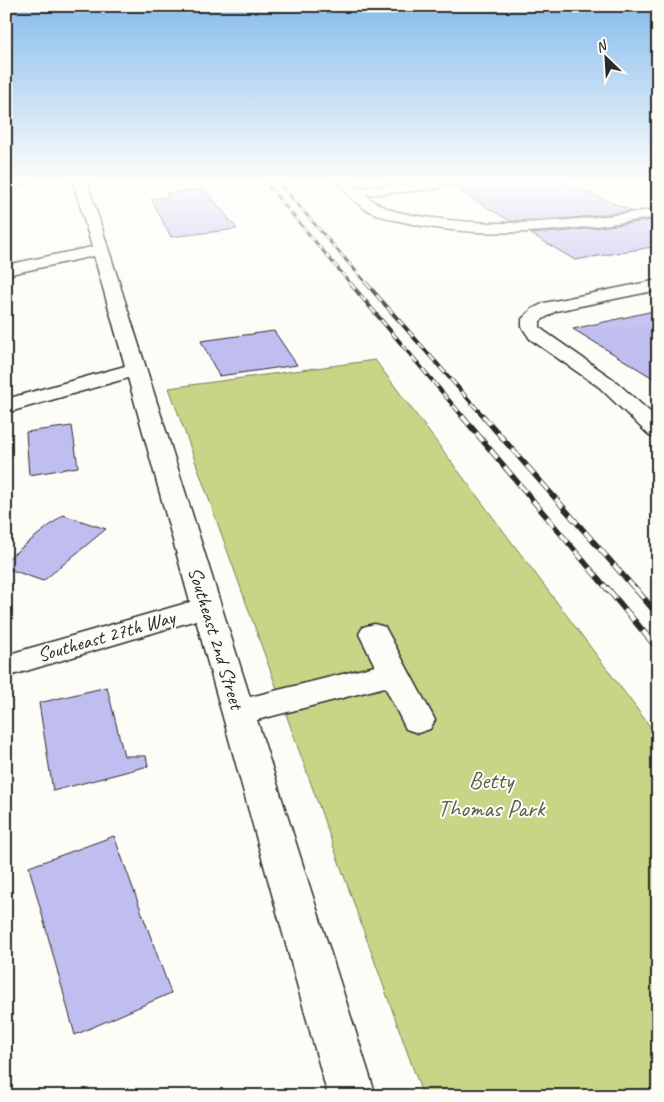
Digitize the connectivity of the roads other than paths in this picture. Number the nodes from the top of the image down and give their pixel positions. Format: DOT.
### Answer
graph roads {
  1 [pos="95,232"];
  2 [pos="100,250"];
  3 [pos="6,270"];
  4 [pos="658,285"];
  5 [pos="136,369"];
  6 [pos="6,406"];
  7 [pos="658,432"];
  8 [pos="207,606"];
  9 [pos="374,634"];
  10 [pos="6,666"];
  11 [pos="395,673"];
  12 [pos="238,712"];
  13 [pos="418,720"];
  14 [pos="352,1096"];
  1 -- 2 [label="street, Southeast 2nd Street"];
  2 -- 3 [label="street"];
  2 -- 5 [label="street, Southeast 2nd Street"];
  4 -- 7 [label="street"];
  5 -- 6 [label="street"];
  5 -- 8 [label="street, Southeast 2nd Street"];
  8 -- 10 [label="street, Southeast 27th Way"];
  8 -- 12 [label="street, Southeast 2nd Street"];
  9 -- 11 [label="street"];
  11 -- 12 [label="street"];
  11 -- 13 [label="street"];
  12 -- 14 [label="street, Southeast 2nd Street"];
}
